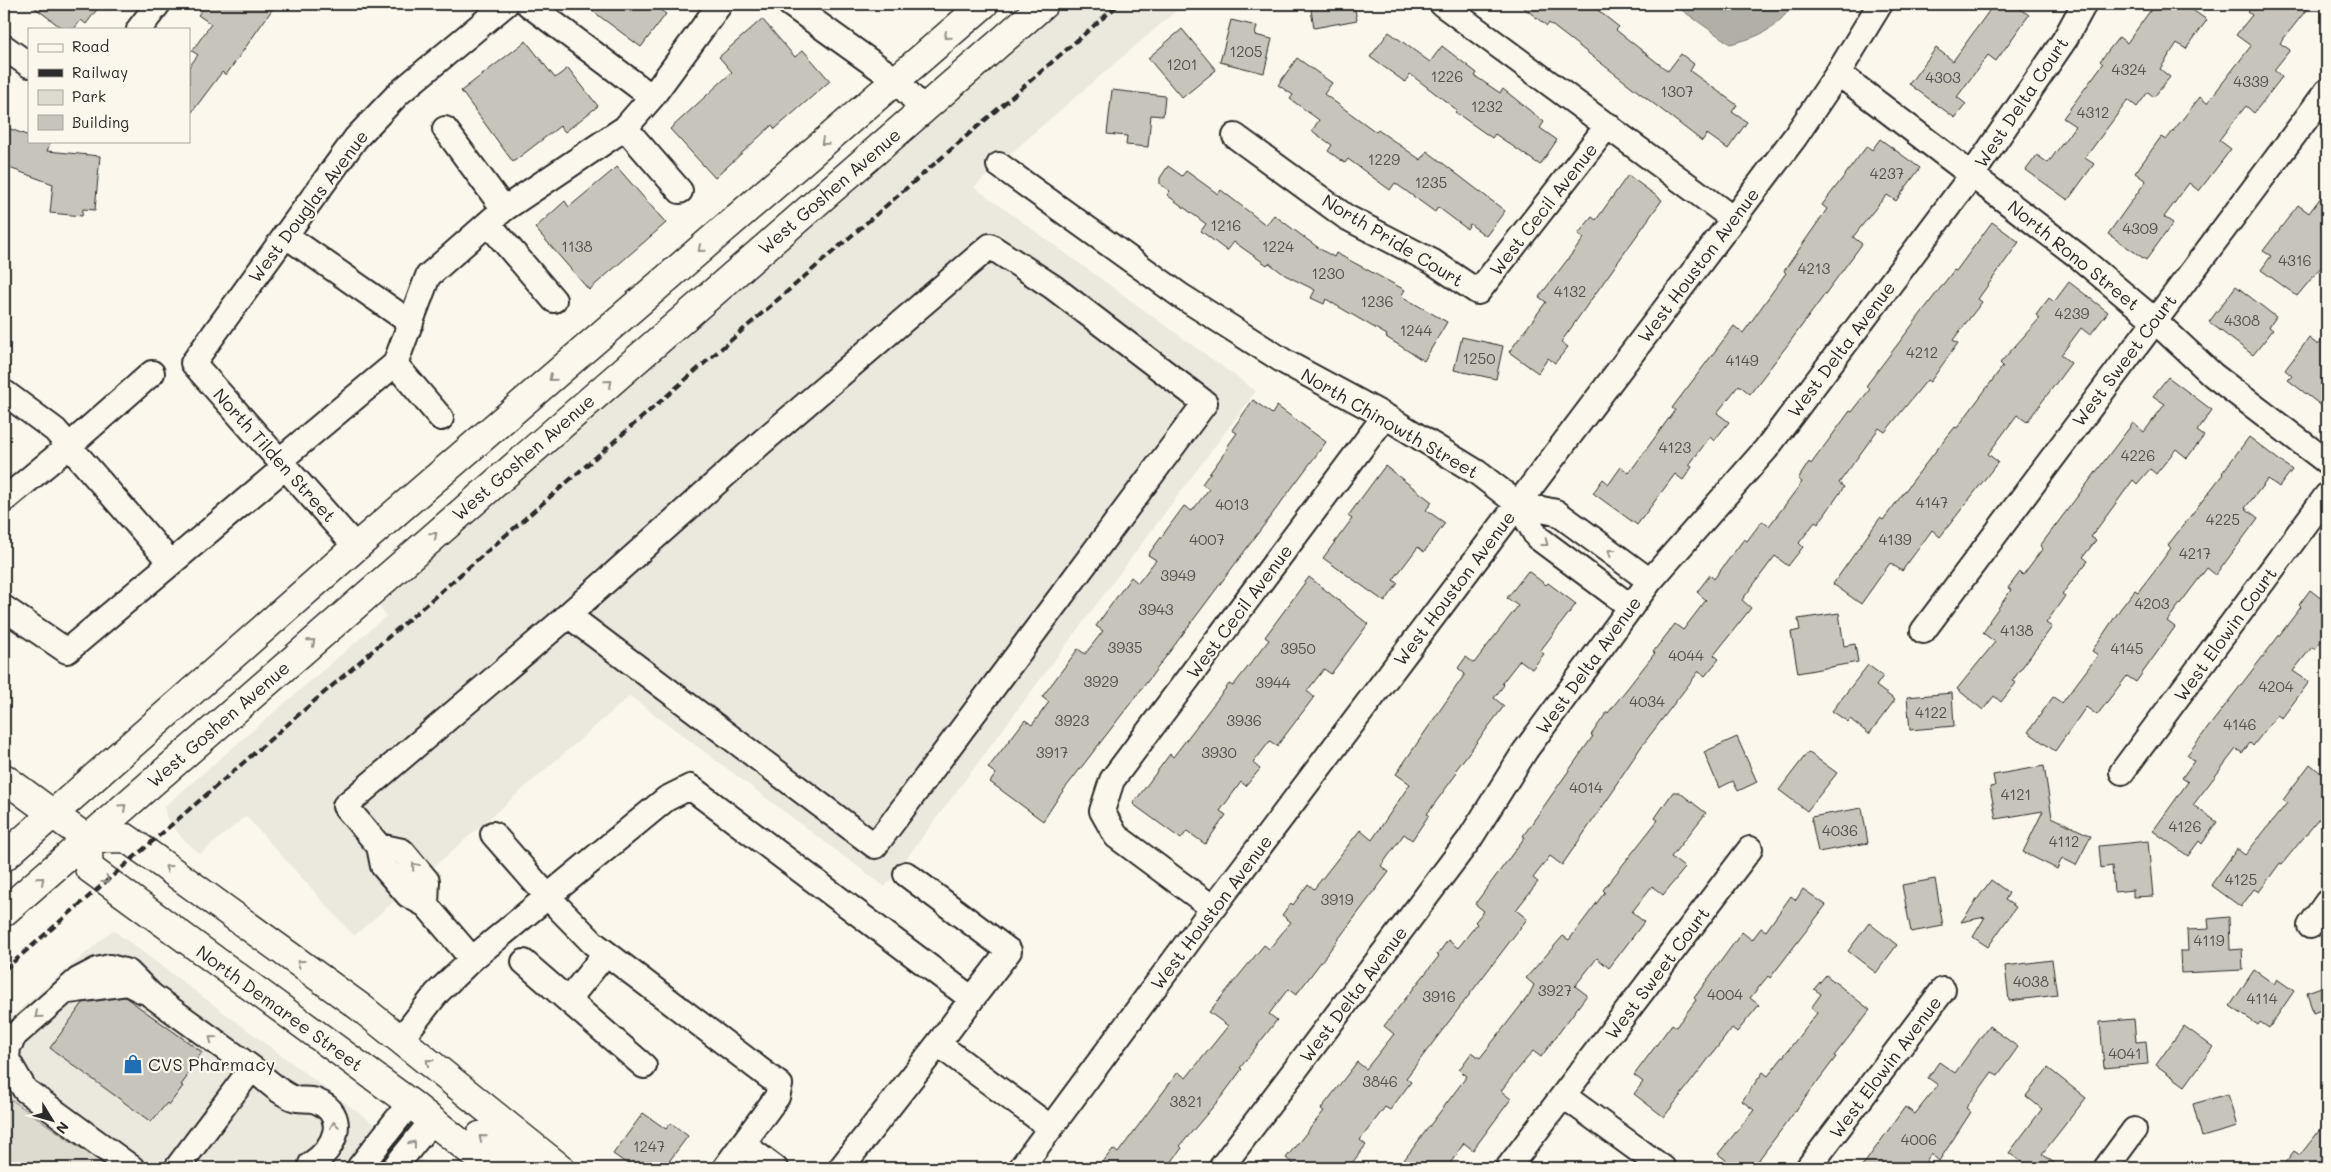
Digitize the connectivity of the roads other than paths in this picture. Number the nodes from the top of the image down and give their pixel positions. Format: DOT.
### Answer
graph roads {
  1 [pos="158,4"];
  2 [pos="506,4"];
  3 [pos="528,4"];
  4 [pos="720,4"];
  5 [pos="790,4"];
  6 [pos="984,4"];
  7 [pos="1044,4"];
  8 [pos="1442,4"];
  9 [pos="1880,4"];
  10 [pos="2084,4"];
  11 [pos="140,28"];
  12 [pos="4,47"];
  13 [pos="28,64"];
  14 [pos="1838,73"];
  15 [pos="896,80"];
  16 [pos="2327,91"];
  17 [pos="652,97"];
  18 [pos="923,109"];
  19 [pos="1608,125"];
  20 [pos="625,128"];
  21 [pos="445,129"];
  22 [pos="1235,136"];
  23 [pos="999,165"];
  24 [pos="1972,175"];
  25 [pos="680,191"];
  26 [pos="496,216"];
  27 [pos="1732,218"];
  28 [pos="285,235"];
  29 [pos="1478,292"];
  30 [pos="554,300"];
  31 [pos="2154,320"];
  32 [pos="411,323"];
  33 [pos="193,363"];
  34 [pos="395,364"];
  35 [pos="152,373"];
  36 [pos="4,394"];
  37 [pos="1385,416"];
  38 [pos="441,418"];
  39 [pos="69,446"];
  40 [pos="2327,462"];
  41 [pos="282,464"];
  42 [pos="2327,495"];
  43 [pos="4,500"];
  44 [pos="1518,504"];
  45 [pos="356,547"];
  46 [pos="172,563"];
  47 [pos="1650,581"];
  48 [pos="1631,607"];
  49 [pos="4,608"];
  50 [pos="568,615"];
  51 [pos="1923,631"];
  52 [pos="2122,772"];
  53 [pos="4,778"];
  54 [pos="53,814"];
  55 [pos="494,834"];
  56 [pos="87,839"];
  57 [pos="1750,849"];
  58 [pos="4,857"];
  59 [pos="906,874"];
  60 [pos="548,897"];
  61 [pos="2327,902"];
  62 [pos="1213,908"];
  63 [pos="4,912"];
  64 [pos="2310,926"];
  65 [pos="606,953"];
  66 [pos="472,959"];
  67 [pos="524,962"];
  68 [pos="1943,990"];
  69 [pos="972,998"];
  70 [pos="568,1000"];
  71 [pos="401,1039"];
  72 [pos="938,1044"];
  73 [pos="644,1066"];
  74 [pos="252,1068"];
  75 [pos="1564,1096"];
  76 [pos="410,1103"];
  77 [pos="432,1121"];
  78 [pos="1051,1128"];
  79 [pos="2134,1130"];
  80 [pos="743,1144"];
  81 [pos="311,1164"];
  82 [pos="132,1168"];
  83 [pos="177,1168"];
  84 [pos="359,1168"];
  85 [pos="394,1168"];
  86 [pos="492,1168"];
  87 [pos="521,1168"];
  88 [pos="560,1168"];
  89 [pos="725,1168"];
  90 [pos="775,1168"];
  91 [pos="841,1168"];
  92 [pos="1021,1168"];
  93 [pos="1222,1168"];
  94 [pos="1508,1168"];
  95 [pos="1663,1168"];
  96 [pos="1808,1168"];
  97 [pos="2106,1168"];
  1 -- 11 [label="street"];
  2 -- 28 [label="street, West Douglas Avenue"];
  3 -- 17 [label="street"];
  4 -- 17 [label="street"];
  5 -- 15 [label="street"];
  6 -- 15 [label="main road, one-way"];
  7 -- 18 [label="main road, West Goshen Avenue"];
  8 -- 19 [label="street"];
  9 -- 14 [label="street, West Houston Avenue"];
  10 -- 24 [label="street, West Delta Court"];
  12 -- 13 [label="street"];
  14 -- 24 [label="street, North Rono Street"];
  14 -- 27 [label="street, West Houston Avenue"];
  15 -- 18 [label="street"];
  15 -- 45 [label="main road, one-way"];
  16 -- 31 [label="street, West Sweet Court"];
  17 -- 20 [label="street"];
  56 -- 18 [label="main road, West Goshen Avenue, one-way"];
  19 -- 27 [label="street"];
  19 -- 29 [label="street, West Cecil Avenue"];
  20 -- 25 [label="street"];
  20 -- 26 [label="street"];
  21 -- 26 [label="street"];
  22 -- 29 [label="street, North Pride Court"];
  23 -- 37 [label="street, North Chinowth Street"];
  24 -- 31 [label="street, North Rono Street"];
  24 -- 47 [label="street, West Delta Avenue"];
  26 -- 30 [label="street"];
  26 -- 32 [label="street"];
  27 -- 44 [label="street, West Houston Avenue"];
  28 -- 32 [label="street"];
  28 -- 33 [label="street, West Douglas Avenue"];
  31 -- 40 [label="street, North Rono Street"];
  31 -- 51 [label="street, West Sweet Court"];
  32 -- 34 [label="street"];
  33 -- 41 [label="street, North Tilden Street"];
  34 -- 38 [label="street"];
  34 -- 41 [label="street"];
  35 -- 39 [label="street"];
  36 -- 39 [label="street"];
  37 -- 44 [label="street, North Chinowth Street"];
  37 -- 62 [label="street, West Cecil Avenue"];
  39 -- 43 [label="street"];
  39 -- 46 [label="street"];
  41 -- 45 [label="street, North Tilden Street"];
  41 -- 46 [label="street"];
  42 -- 52 [label="street, West Elowin Court"];
  47 -- 44 [label="street, North Chinowth Street, one-way"];
  44 -- 48 [label="street, North Chinowth Street, one-way"];
  44 -- 62 [label="street, West Houston Avenue"];
  45 -- 54 [label="main road"];
  46 -- 49 [label="street"];
  47 -- 48 [label="street, West Delta Avenue"];
  48 -- 93 [label="street, West Delta Avenue"];
  50 -- 50 [label="street"];
  50 -- 66 [label="street"];
  53 -- 54 [label="main road"];
  54 -- 56 [label="main road"];
  54 -- 58 [label="main road"];
  55 -- 60 [label="street"];
  63 -- 56 [label="main road, West Goshen Avenue, one-way"];
  71 -- 56 [label="main road, one-way"];
  56 -- 76 [label="main road, North Demaree Street, one-way"];
  57 -- 75 [label="street, West Sweet Court"];
  59 -- 69 [label="street"];
  60 -- 65 [label="street"];
  60 -- 66 [label="street"];
  60 -- 69 [label="street"];
  61 -- 64 [label="street"];
  62 -- 78 [label="street, West Houston Avenue"];
  65 -- 70 [label="street"];
  65 -- 80 [label="street"];
  66 -- 71 [label="street"];
  67 -- 70 [label="street"];
  68 -- 96 [label="street, West Elowin Avenue"];
  69 -- 72 [label="street"];
  70 -- 73 [label="street"];
  88 -- 71 [label="main road, one-way"];
  72 -- 78 [label="street"];
  72 -- 91 [label="street"];
  81 -- 74 [label="street, one-way"];
  74 -- 82 [label="street, one-way"];
  74 -- 83 [label="street"];
  75 -- 94 [label="street, West Sweet Court"];
  75 -- 95 [label="street"];
  76 -- 77 [label="main road, North Demaree Street"];
  76 -- 84 [label="street"];
  87 -- 76 [label="main road, one-way"];
  85 -- 77 [label="street, one-way"];
  77 -- 86 [label="main road, North Demaree Street"];
  78 -- 92 [label="street, West Houston Avenue"];
  79 -- 97 [label="street"];
  80 -- 89 [label="street"];
  80 -- 90 [label="street"];
}
